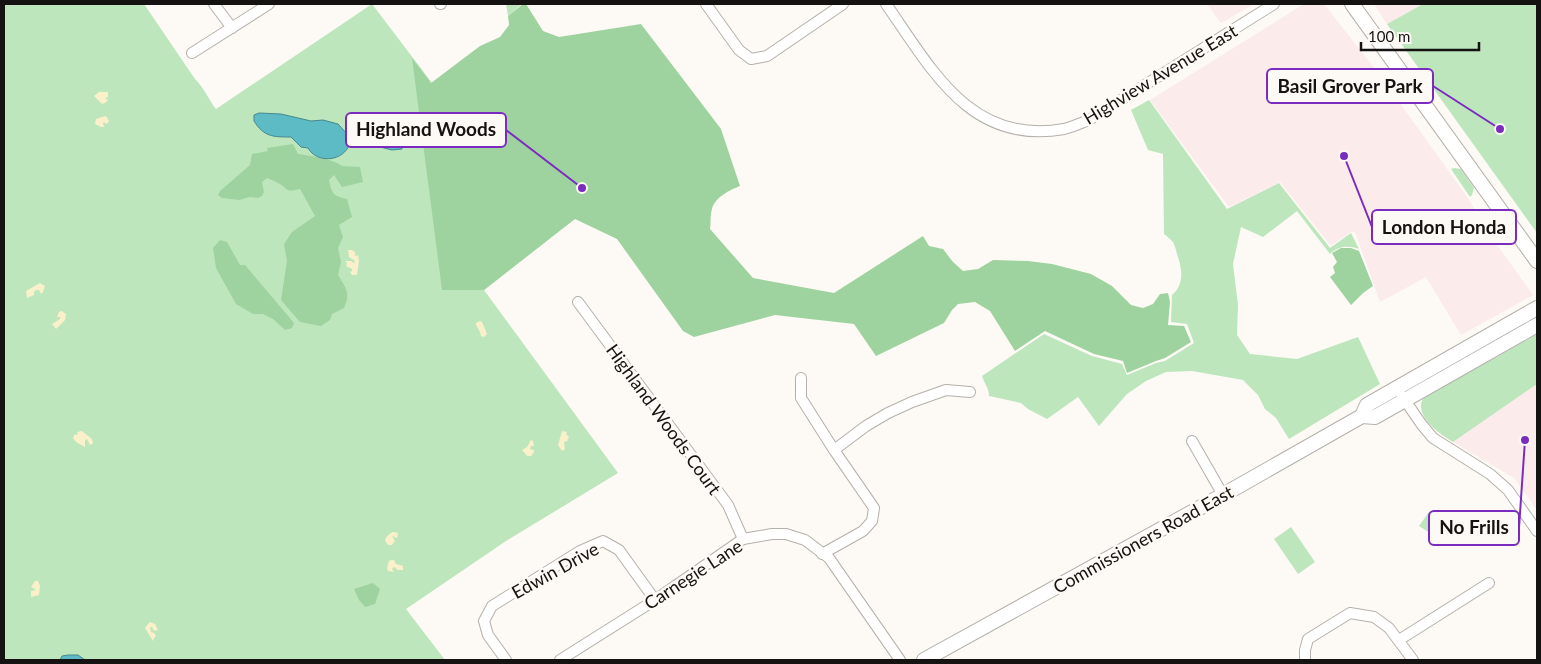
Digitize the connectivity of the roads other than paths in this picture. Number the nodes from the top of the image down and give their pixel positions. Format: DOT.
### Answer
graph roads {
  1 [pos="214,4"];
  2 [pos="270,4"];
  3 [pos="706,4"];
  4 [pos="843,4"];
  5 [pos="886,4"];
  6 [pos="1274,4"];
  7 [pos="1352,4"];
  8 [pos="232,28"];
  9 [pos="192,53"];
  10 [pos="1537,261"];
  11 [pos="578,302"];
  12 [pos="1537,308"];
  13 [pos="1537,325"];
  14 [pos="801,378"];
  15 [pos="970,392"];
  16 [pos="1401,394"];
  17 [pos="1192,441"];
  18 [pos="834,450"];
  19 [pos="1223,495"];
  20 [pos="1537,531"];
  21 [pos="743,539"];
  22 [pos="822,554"];
  23 [pos="1489,583"];
  24 [pos="655,600"];
  25 [pos="1399,640"];
  26 [pos="506,660"];
  27 [pos="560,660"];
  28 [pos="900,660"];
  29 [pos="924,660"];
  30 [pos="1305,660"];
  31 [pos="1413,660"];
  1 -- 8 [label="street"];
  2 -- 8 [label="street"];
  3 -- 4 [label="street"];
  5 -- 6 [label="street, Highview Avenue East"];
  7 -- 10 [label="main road"];
  8 -- 9 [label="street"];
  11 -- 21 [label="street, Highland Woods Court"];
  12 -- 16 [label="main road, Commissioners Road East"];
  13 -- 16 [label="main road, Commissioners Road East"];
  14 -- 18 [label="street"];
  15 -- 18 [label="street"];
  16 -- 19 [label="main road, Commissioners Road East"];
  16 -- 20 [label="street"];
  17 -- 19 [label="street"];
  18 -- 22 [label="street"];
  19 -- 29 [label="main road, Commissioners Road East"];
  21 -- 22 [label="street, Carnegie Lane"];
  21 -- 24 [label="street, Carnegie Lane"];
  22 -- 28 [label="street, Carnegie Lane"];
  23 -- 25 [label="street"];
  24 -- 26 [label="street, Edwin Drive"];
  24 -- 27 [label="street, Carnegie Lane"];
  25 -- 30 [label="street"];
  25 -- 31 [label="street"];
}
